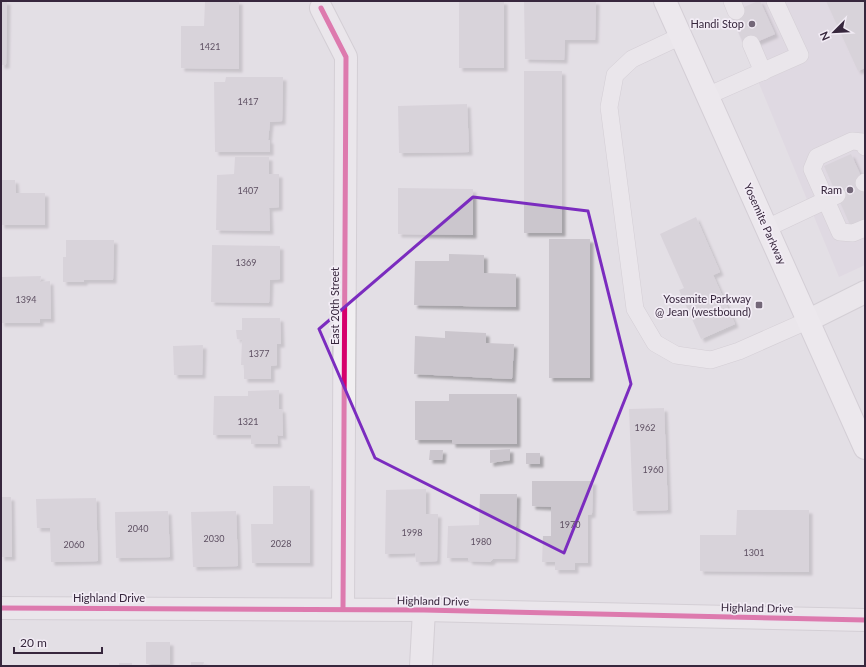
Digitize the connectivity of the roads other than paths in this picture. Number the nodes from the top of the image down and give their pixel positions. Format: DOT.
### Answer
graph roads {
  1 [pos="665,1"];
  2 [pos="776,1"];
  3 [pos="321,8"];
  4 [pos="681,36"];
  5 [pos="751,44"];
  6 [pos="763,72"];
  7 [pos="707,96"];
  8 [pos="865,147"];
  9 [pos="831,198"];
  10 [pos="767,228"];
  11 [pos="865,228"];
  12 [pos="865,292"];
  13 [pos="809,320"];
  14 [pos="865,448"];
  15 [pos="1,608"];
  16 [pos="344,609"];
  17 [pos="424,610"];
  18 [pos="865,620"];
  19 [pos="421,666"];
  1 -- 4 [label="main road, Yosemite Parkway"];
  2 -- 6 [label="lane"];
  3 -- 16 [label="street, East 20th Street"];
  4 -- 7 [label="main road, Yosemite Parkway"];
  4 -- 13 [label="lane"];
  5 -- 6 [label="lane"];
  6 -- 7 [label="lane"];
  7 -- 10 [label="main road, Yosemite Parkway"];
  8 -- 9 [label="lane"];
  9 -- 10 [label="lane"];
  9 -- 11 [label="lane"];
  10 -- 13 [label="main road, Yosemite Parkway"];
  12 -- 13 [label="street"];
  13 -- 14 [label="main road, Yosemite Parkway"];
  15 -- 16 [label="street, Highland Drive"];
  16 -- 17 [label="street, Highland Drive"];
  17 -- 18 [label="street, Highland Drive"];
  17 -- 19 [label="street"];
}
